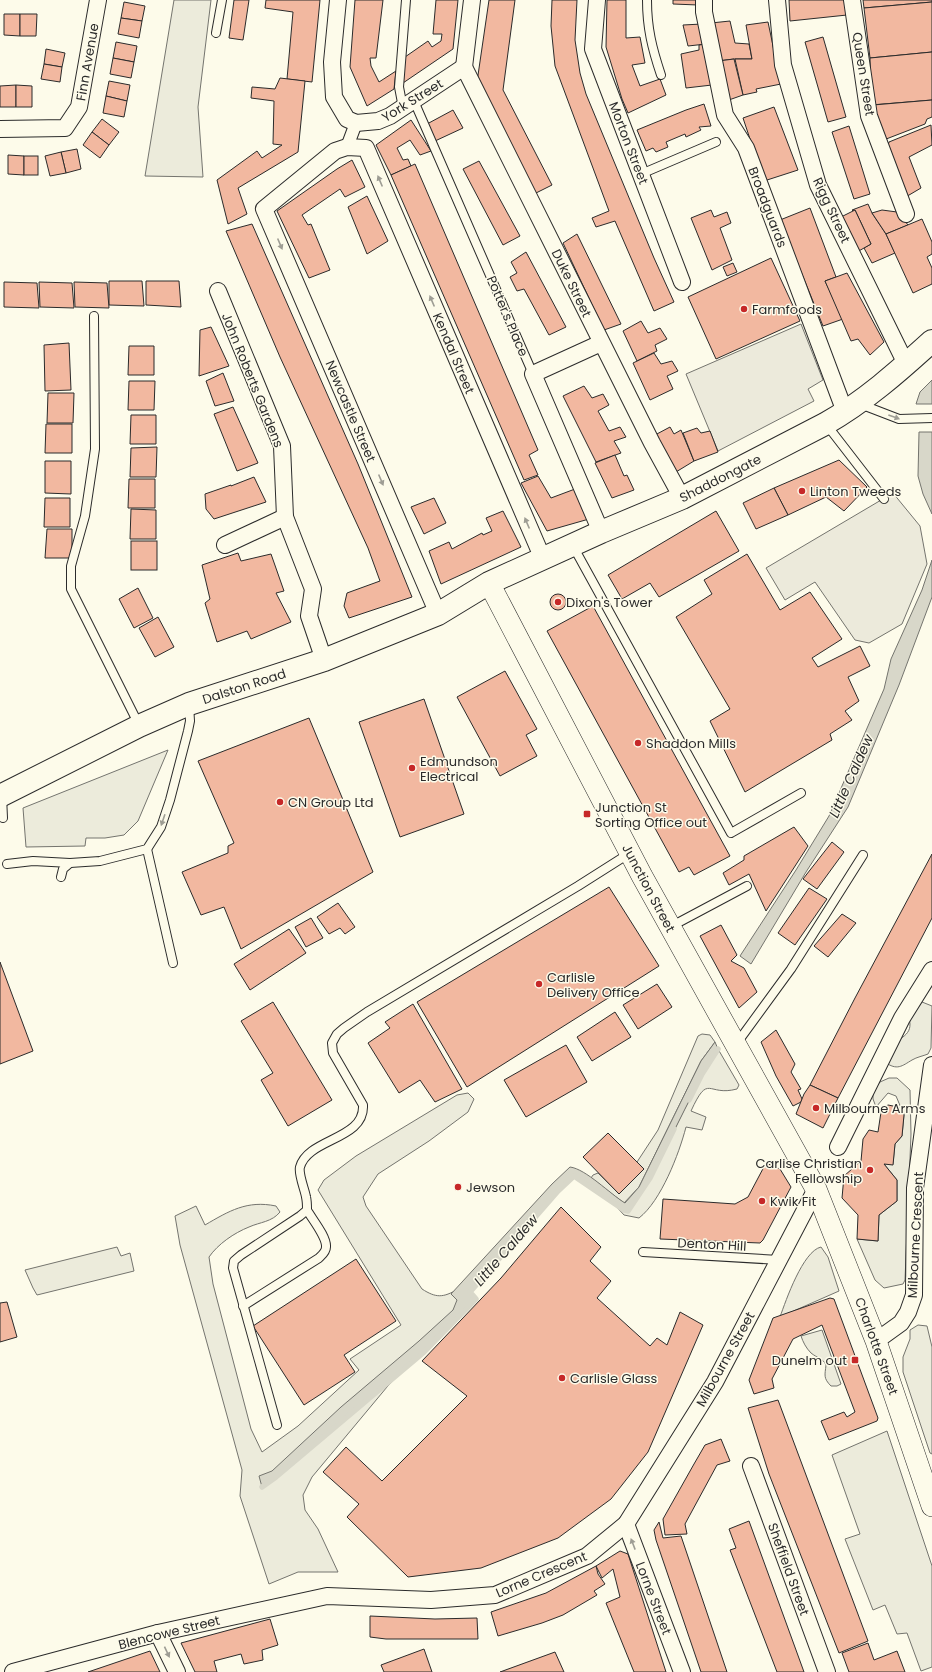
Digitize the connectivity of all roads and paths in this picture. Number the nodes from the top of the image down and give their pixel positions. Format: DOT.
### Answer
graph roads {
  1 [pos="98,0"];
  2 [pos="222,0"];
  3 [pos="338,0"];
  4 [pos="406,0"];
  5 [pos="472,0"];
  6 [pos="597,0"];
  7 [pos="647,0"];
  8 [pos="704,0"];
  9 [pos="777,0"];
  10 [pos="852,0"];
  11 [pos="216,33"];
  12 [pos="464,67"];
  13 [pos="660,75"];
  14 [pos="408,105"];
  15 [pos="356,123"];
  16 [pos="0,129"];
  17 [pos="716,142"];
  18 [pos="347,147"];
  19 [pos="641,174"];
  20 [pos="906,214"];
  21 [pos="682,282"];
  22 [pos="218,291"];
  23 [pos="94,316"];
  24 [pos="932,341"];
  25 [pos="602,343"];
  26 [pos="906,364"];
  27 [pos="533,374"];
  28 [pos="851,408"];
  29 [pos="932,418"];
  30 [pos="825,424"];
  31 [pos="682,498"];
  32 [pos="884,499"];
  33 [pos="285,517"];
  34 [pos="601,532"];
  35 [pos="225,545"];
  36 [pos="572,545"];
  37 [pos="543,559"];
  38 [pos="489,583"];
  39 [pos="438,614"];
  40 [pos="324,660"];
  41 [pos="189,704"];
  42 [pos="139,726"];
  43 [pos="801,792"];
  44 [pos="1,795"];
  45 [pos="3,818"];
  46 [pos="147,849"];
  47 [pos="631,853"];
  48 [pos="863,855"];
  49 [pos="70,863"];
  50 [pos="7,864"];
  51 [pos="61,877"];
  52 [pos="747,886"];
  53 [pos="670,927"];
  54 [pos="173,963"];
  55 [pos="932,970"];
  56 [pos="735,1045"];
  57 [pos="932,1066"];
  58 [pos="926,1146"];
  59 [pos="838,1147"];
  60 [pos="816,1189"];
  61 [pos="307,1210"];
  62 [pos="643,1252"];
  63 [pos="779,1260"];
  64 [pos="243,1306"];
  65 [pos="876,1341"];
  66 [pos="277,1425"];
  67 [pos="751,1466"];
  68 [pos="932,1506"];
  69 [pos="626,1524"];
  70 [pos="326,1596"];
  71 [pos="158,1632"];
  72 [pos="35,1670"];
  73 [pos="13,1672"];
  74 [pos="177,1672"];
  75 [pos="682,1672"];
  76 [pos="827,1672"];
  1 -- 16 [label="street, Finn Avenue"];
  2 -- 11 [label="lane"];
  3 -- 15 [label="street"];
  4 -- 14 [label="lane, Potter's Place"];
  5 -- 12 [label="street"];
  6 -- 19 [label="street, Morton Street"];
  7 -- 13 [label="lane"];
  8 -- 28 [label="street, Broadguards"];
  9 -- 26 [label="street, Rigg Street"];
  10 -- 20 [label="street, Queen Street"];
  12 -- 14 [label="street, York Street"];
  12 -- 25 [label="street, Duke Street"];
  14 -- 15 [label="street, York Street"];
  14 -- 27 [label="lane, Potter's Place"];
  15 -- 18 [label="street"];
  17 -- 19 [label="lane"];
  37 -- 18 [label="street, Kendal Street, one-way"];
  18 -- 39 [label="street, Newcastle Street, one-way"];
  19 -- 21 [label="street, Morton Street"];
  22 -- 33 [label="street, John Roberts Gardens"];
  23 -- 42 [label="lane"];
  24 -- 26 [label="main road, Shaddongate"];
  25 -- 27 [label="street"];
  25 -- 31 [label="street, Duke Street"];
  26 -- 28 [label="main road, Shaddongate"];
  27 -- 34 [label="street, Potter's Place"];
  28 -- 29 [label="lane, one-way"];
  28 -- 30 [label="main road, Shaddongate"];
  30 -- 31 [label="main road, Shaddongate"];
  30 -- 32 [label="lane"];
  31 -- 34 [label="main road, Shaddongate"];
  33 -- 35 [label="street"];
  33 -- 40 [label="street, John Roberts Gardens"];
  34 -- 36 [label="main road, Shaddongate"];
  36 -- 37 [label="main road, Shaddongate"];
  36 -- 43 [label="lane"];
  37 -- 38 [label="main road, Shaddongate"];
  38 -- 39 [label="main road, Dalston Road"];
  38 -- 47 [label="street, Junction Street"];
  39 -- 40 [label="main road, Dalston Road"];
  40 -- 41 [label="main road, Dalston Road"];
  41 -- 42 [label="main road, Dalston Road"];
  41 -- 46 [label="lane, one-way"];
  42 -- 44 [label="main road, Dalston Road"];
  44 -- 45 [label="lane"];
  46 -- 49 [label="lane"];
  46 -- 54 [label="lane"];
  47 -- 53 [label="street, Junction Street"];
  47 -- 61 [label="lane"];
  48 -- 56 [label="lane"];
  49 -- 50 [label="lane"];
  49 -- 51 [label="lane"];
  52 -- 53 [label="lane"];
  53 -- 56 [label="street, Junction Street"];
  55 -- 59 [label="street"];
  56 -- 60 [label="street, Junction Street"];
  57 -- 58 [label="street, Milbourne Crescent"];
  58 -- 65 [label="street, Milbourne Crescent"];
  60 -- 63 [label="street, Milbourne Street"];
  60 -- 65 [label="street, Charlotte Street"];
  61 -- 64 [label="lane"];
  61 -- 64 [label="lane"];
  62 -- 63 [label="lane, Denton Hill"];
  63 -- 69 [label="street, Milbourne Street"];
  64 -- 66 [label="lane"];
  65 -- 68 [label="street, Charlotte Street"];
  67 -- 76 [label="street, Sheffield Street"];
  69 -- 70 [label="street, Lorne Crescent"];
  75 -- 69 [label="street, Lorne Street, one-way"];
  70 -- 71 [label="street, Blencowe Street"];
  71 -- 72 [label="street, Blencowe Street"];
  71 -- 74 [label="street, one-way"];
  72 -- 73 [label="street, Blencowe Street"];
}
